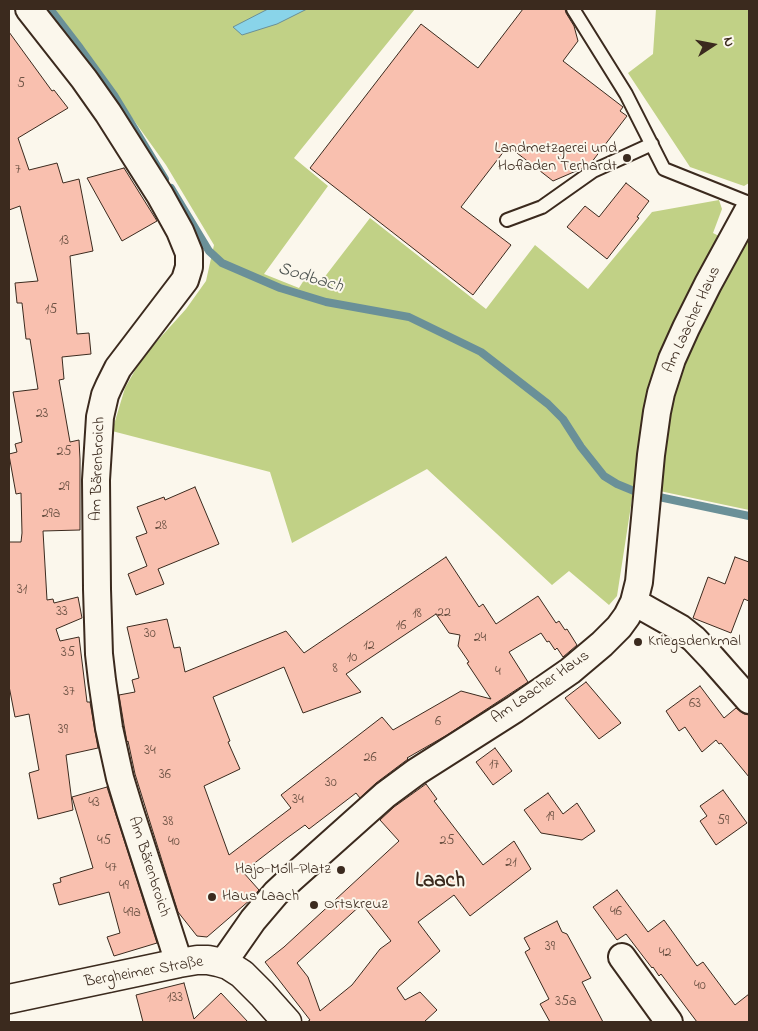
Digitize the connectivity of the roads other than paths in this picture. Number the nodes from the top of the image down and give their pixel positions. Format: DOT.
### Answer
graph roads {
  1 [pos="29,9"];
  2 [pos="573,9"];
  3 [pos="652,144"];
  4 [pos="749,203"];
  5 [pos="749,209"];
  6 [pos="507,220"];
  7 [pos="634,602"];
  8 [pos="747,695"];
  9 [pos="622,957"];
  10 [pos="179,963"];
  11 [pos="223,963"];
  12 [pos="9,999"];
  13 [pos="287,1022"];
  14 [pos="668,1022"];
  1 -- 10 [label="street, Am Bärenbroich"];
  2 -- 3 [label="lane"];
  3 -- 4 [label="lane"];
  3 -- 6 [label="lane"];
  5 -- 7 [label="street, Am Laacher Haus"];
  7 -- 8 [label="street"];
  7 -- 11 [label="street, Am Laacher Haus"];
  9 -- 14 [label="street"];
  10 -- 11 [label="street, Bergheimer Straße"];
  10 -- 12 [label="street, Bergheimer Straße"];
  11 -- 13 [label="street, Bergheimer Straße"];
}
